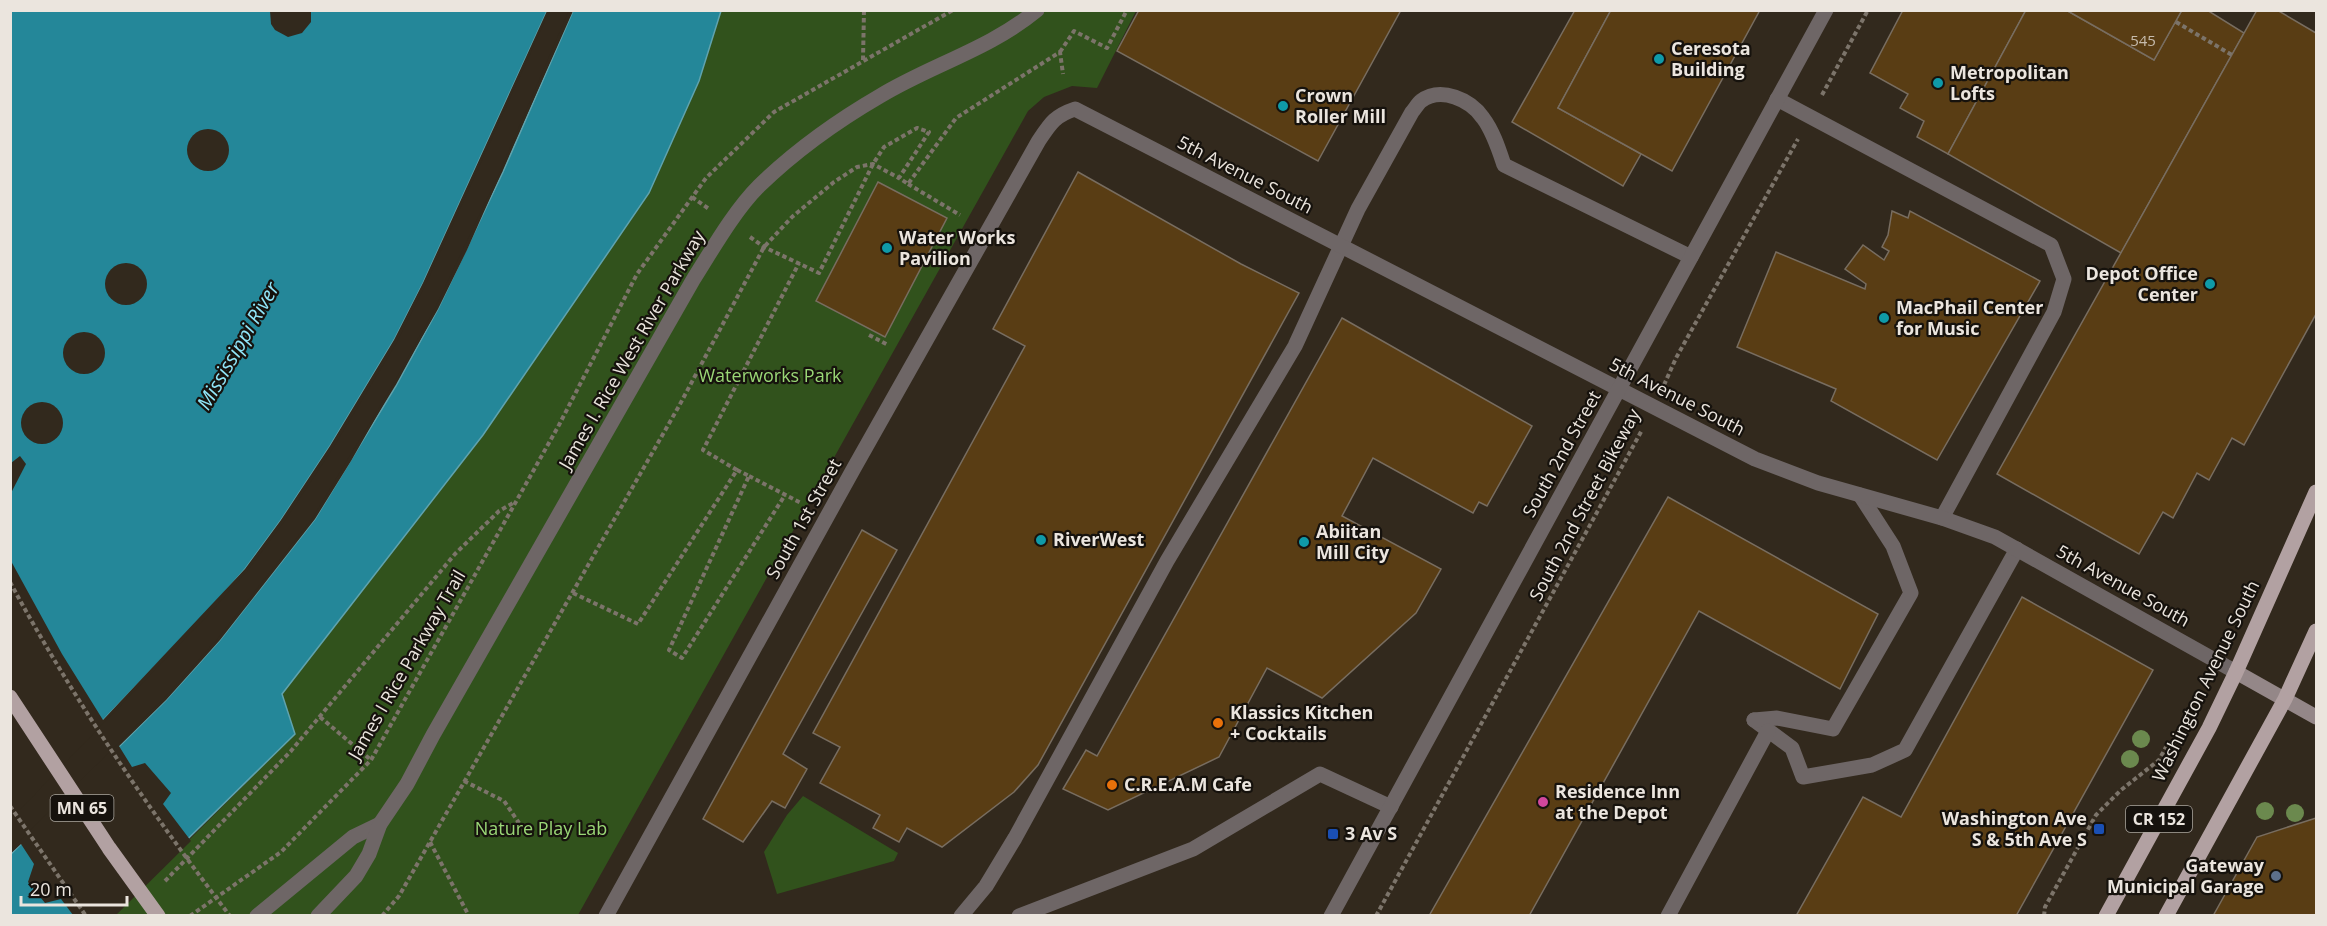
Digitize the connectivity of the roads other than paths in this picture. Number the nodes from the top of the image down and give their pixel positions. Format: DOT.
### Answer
graph roads {
  1 [pos="1036,10"];
  2 [pos="1826,10"];
  3 [pos="1778,99"];
  4 [pos="1038,142"];
  5 [pos="1341,246"];
  6 [pos="1691,257"];
  7 [pos="1621,389"];
  8 [pos="2316,492"];
  9 [pos="1860,495"];
  10 [pos="1942,518"];
  11 [pos="2017,549"];
  12 [pos="2316,631"];
  13 [pos="2236,672"];
  14 [pos="10,697"];
  15 [pos="2284,699"];
  16 [pos="2316,717"];
  17 [pos="1768,730"];
  18 [pos="1391,807"];
  19 [pos="380,824"];
  20 [pos="158,915"];
  21 [pos="257,915"];
  22 [pos="318,915"];
  23 [pos="606,915"];
  24 [pos="961,915"];
  25 [pos="1020,915"];
  26 [pos="1331,915"];
  27 [pos="1668,915"];
  28 [pos="2106,915"];
  29 [pos="2166,915"];
  1 -- 19 [label="street, James I. Rice West River Parkway"];
  2 -- 3 [label="street, South 2nd Street"];
  3 -- 6 [label="street, South 2nd Street"];
  3 -- 10 [label="street"];
  4 -- 5 [label="street, 5th Avenue South"];
  4 -- 23 [label="street, South 1st Street"];
  5 -- 6 [label="street"];
  5 -- 7 [label="street, 5th Avenue South"];
  5 -- 24 [label="street"];
  6 -- 7 [label="street, South 2nd Street"];
  7 -- 9 [label="street, 5th Avenue South"];
  7 -- 18 [label="street, South 2nd Street"];
  8 -- 13 [label="main road, Washington Avenue South / CR 152"];
  9 -- 10 [label="street, 5th Avenue South"];
  9 -- 17 [label="street"];
  10 -- 11 [label="street, 5th Avenue South"];
  11 -- 13 [label="street, 5th Avenue South"];
  11 -- 17 [label="street"];
  12 -- 15 [label="main road, CR 152"];
  13 -- 15 [label="main road, 5th Avenue South"];
  13 -- 28 [label="main road, Washington Avenue South / CR 152"];
  14 -- 20 [label="main road, MN 65, bridge"];
  15 -- 16 [label="main road, 5th Avenue South"];
  15 -- 29 [label="main road, CR 152"];
  17 -- 27 [label="street"];
  18 -- 25 [label="street"];
  18 -- 26 [label="street, South 2nd Street"];
  19 -- 21 [label="street"];
  19 -- 22 [label="street, James I. Rice West River Parkway"];
}
